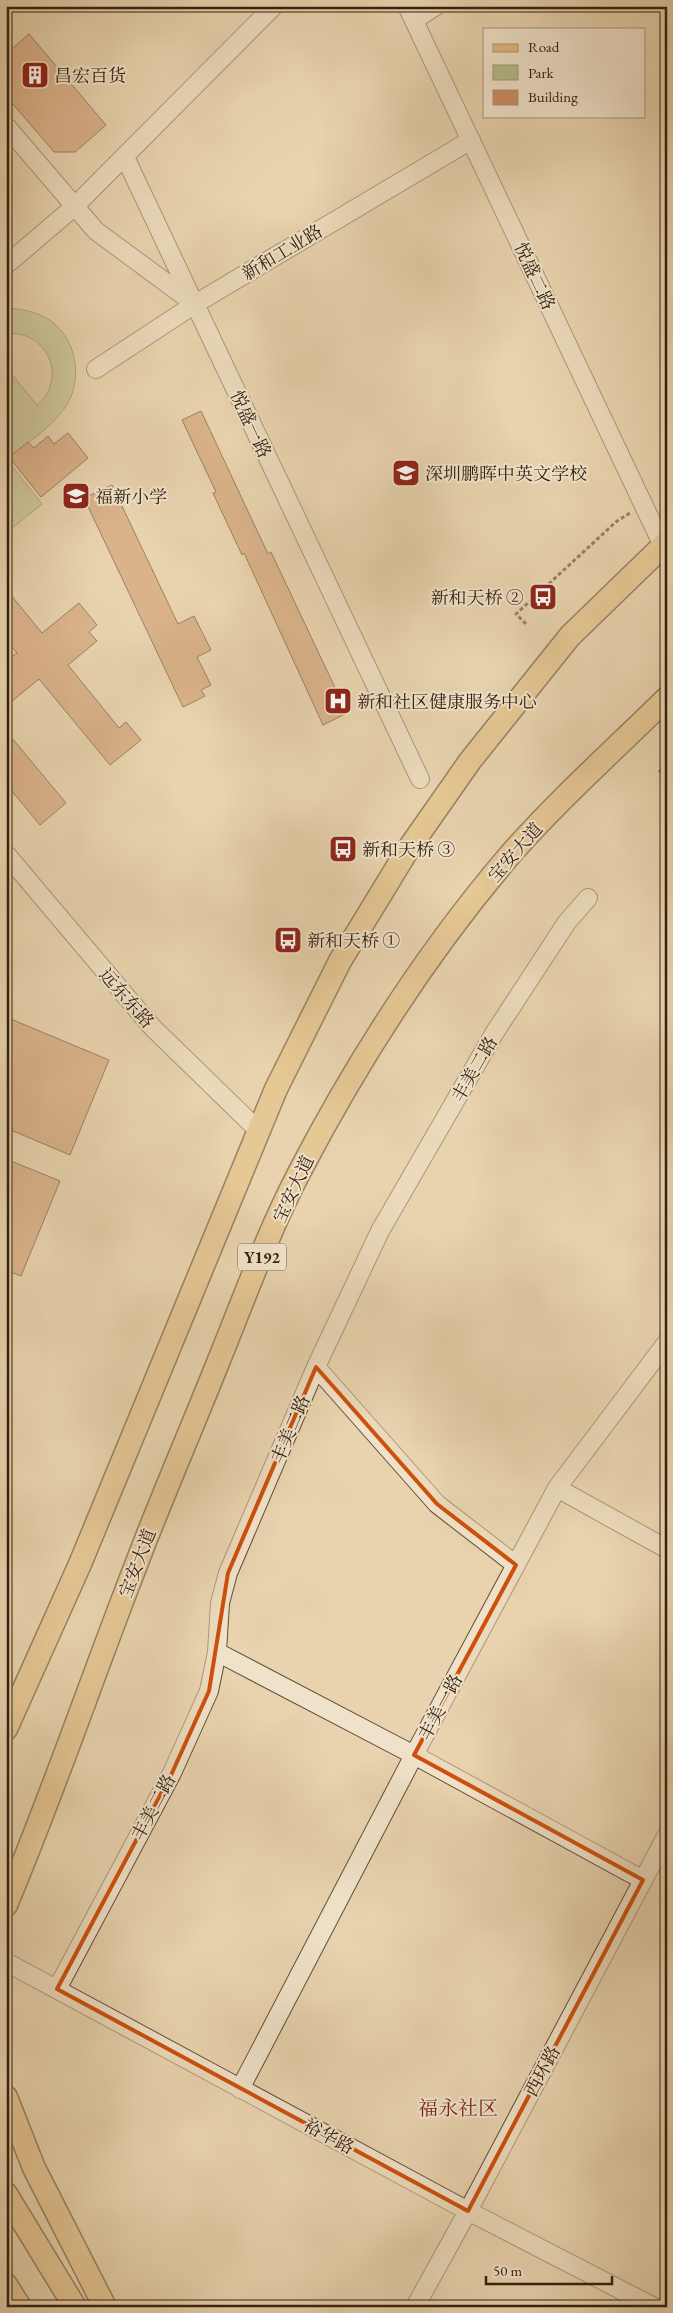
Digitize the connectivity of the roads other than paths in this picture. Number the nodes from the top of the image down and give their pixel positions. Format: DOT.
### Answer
graph roads {
  1 [pos="274,6"];
  2 [pos="436,6"];
  3 [pos="411,13"];
  4 [pos="6,126"];
  5 [pos="471,140"];
  6 [pos="125,157"];
  7 [pos="74,207"];
  8 [pos="6,265"];
  9 [pos="195,304"];
  10 [pos="96,369"];
  11 [pos="665,544"];
  12 [pos="667,698"];
  13 [pos="420,779"];
  14 [pos="6,854"];
  15 [pos="588,898"];
  16 [pos="259,1131"];
  17 [pos="667,1342"];
  18 [pos="316,1367"];
  19 [pos="558,1488"];
  20 [pos="667,1548"];
  21 [pos="516,1565"];
  22 [pos="217,1652"];
  23 [pos="6,1728"];
  24 [pos="414,1755"];
  25 [pos="667,1835"];
  26 [pos="643,1880"];
  27 [pos="6,1905"];
  28 [pos="6,1962"];
  29 [pos="57,1989"];
  30 [pos="240,2089"];
  31 [pos="6,2097"];
  32 [pos="6,2194"];
  33 [pos="468,2211"];
  34 [pos="6,2285"];
  35 [pos="20,2307"];
  36 [pos="75,2307"];
  37 [pos="105,2307"];
  38 [pos="415,2307"];
  39 [pos="654,2307"];
  1 -- 6 [label="street"];
  2 -- 3 [label="street"];
  3 -- 5 [label="street, 悦盛二路"];
  4 -- 7 [label="street, 悦盛一路"];
  5 -- 9 [label="street, 新和工业路"];
  5 -- 11 [label="street, 悦盛二路"];
  6 -- 7 [label="street"];
  6 -- 9 [label="street"];
  7 -- 8 [label="street"];
  7 -- 9 [label="street, 悦盛一路"];
  9 -- 10 [label="street, 新和工业路"];
  9 -- 13 [label="street, 悦盛一路"];
  11 -- 16 [label="main road, Y192"];
  12 -- 27 [label="main road, 宝安大道 / Y192"];
  14 -- 16 [label="street, 远东东路"];
  15 -- 18 [label="street, 丰美二路"];
  16 -- 23 [label="main road, Y192"];
  17 -- 19 [label="street, 丰美一路"];
  18 -- 21 [label="street"];
  18 -- 22 [label="street, 丰美二路"];
  19 -- 20 [label="street"];
  19 -- 21 [label="street, 丰美一路"];
  21 -- 24 [label="street, 丰美一路"];
  22 -- 24 [label="street"];
  22 -- 29 [label="street, 丰美二路"];
  24 -- 26 [label="street"];
  24 -- 30 [label="street, 丰美一路"];
  25 -- 26 [label="street, 西环路"];
  26 -- 33 [label="street, 西环路"];
  28 -- 29 [label="street, 裕华路"];
  29 -- 30 [label="street, 裕华路"];
  30 -- 33 [label="street, 裕华路"];
  31 -- 37 [label="main road"];
  32 -- 36 [label="main road"];
  33 -- 38 [label="street, 西环路"];
  33 -- 39 [label="street, 裕华路"];
  34 -- 35 [label="main road"];
}
